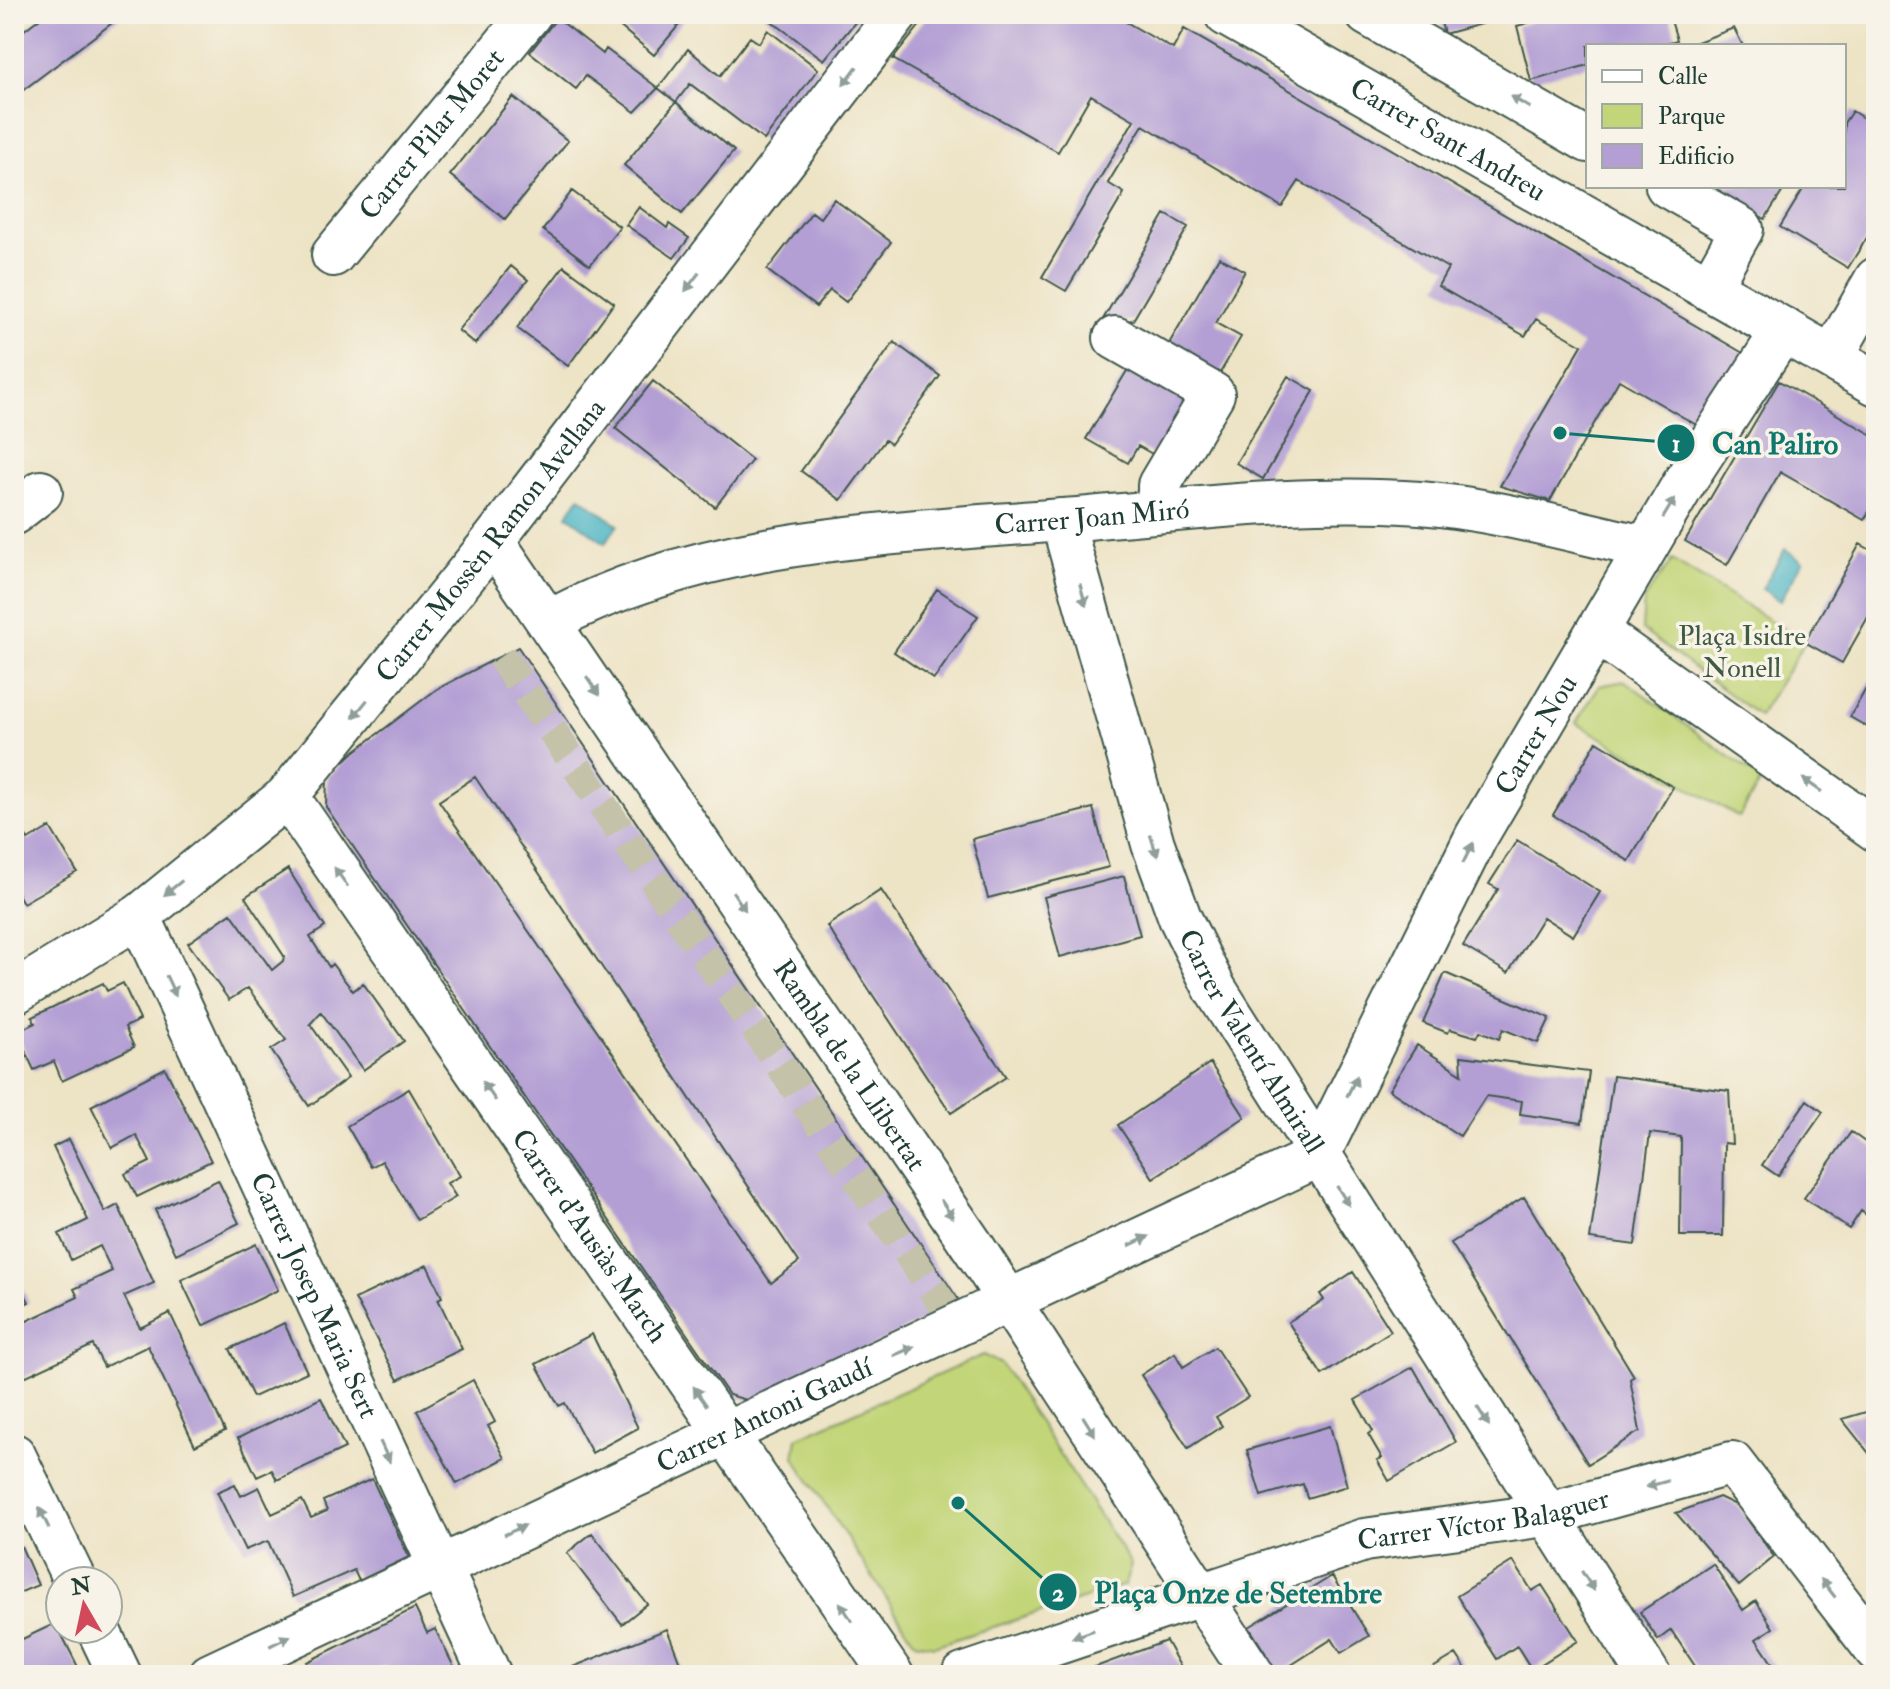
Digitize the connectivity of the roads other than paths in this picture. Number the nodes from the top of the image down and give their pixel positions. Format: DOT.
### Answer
graph roads {
  1 [pos="530,14"];
  2 [pos="897,14"];
  3 [pos="1227,14"];
  4 [pos="1367,14"];
  5 [pos="1586,140"];
  6 [pos="1670,188"];
  7 [pos="333,255"];
  8 [pos="1710,286"];
  9 [pos="1869,305"];
  10 [pos="1784,329"];
  11 [pos="1115,338"];
  12 [pos="1832,357"];
  13 [pos="1876,383"];
  14 [pos="1159,510"];
  15 [pos="1062,520"];
  16 [pos="493,541"];
  17 [pos="1645,547"];
  18 [pos="550,621"];
  19 [pos="1597,632"];
  20 [pos="287,796"];
  21 [pos="1876,830"];
  22 [pos="139,916"];
  23 [pos="14,993"];
  24 [pos="1318,1156"];
  25 [pos="1008,1302"];
  26 [pos="725,1433"];
  27 [pos="14,1455"];
  28 [pos="1546,1515"];
  29 [pos="67,1565"];
  30 [pos="437,1566"];
  31 [pos="1199,1594"];
  32 [pos="106,1645"];
  33 [pos="1876,1650"];
  34 [pos="120,1675"];
  35 [pos="210,1675"];
  36 [pos="490,1675"];
  37 [pos="892,1675"];
  38 [pos="963,1675"];
  39 [pos="1253,1675"];
  40 [pos="1649,1675"];
  1 -- 7 [label="street, Carrer Pilar Moret"];
  2 -- 16 [label="street, Carrer Mossèn Ramon Avellana, one-way"];
  3 -- 8 [label="main road, Carrer Sant Andreu"];
  5 -- 4 [label="street, one-way"];
  6 -- 8 [label="street"];
  8 -- 10 [label="main road, Carrer Sant Andreu"];
  9 -- 12 [label="street"];
  10 -- 12 [label="main road, Carrer Sant Andreu"];
  17 -- 10 [label="street, Carrer Nou, one-way"];
  11 -- 14 [label="street"];
  12 -- 13 [label="main road, Carrer Sant Andreu"];
  14 -- 15 [label="street, Carrer Joan Miró"];
  14 -- 17 [label="street, Carrer Joan Miró"];
  15 -- 18 [label="street, Carrer Joan Miró"];
  15 -- 24 [label="street, Carrer Valentí Almirall, one-way"];
  16 -- 18 [label="street, Rambla de la Llibertat"];
  16 -- 20 [label="street, Carrer Mossèn Ramon Avellana, one-way"];
  17 -- 19 [label="street, Carrer Nou"];
  18 -- 25 [label="street, Rambla de la Llibertat, one-way"];
  21 -- 19 [label="street, one-way"];
  24 -- 19 [label="street, Carrer Nou, one-way"];
  20 -- 22 [label="street, Carrer Mossèn Ramon Avellana, one-way"];
  26 -- 20 [label="street, Carrer d'Ausiàs March, one-way"];
  22 -- 23 [label="street, Carrer Mossèn Ramon Avellana"];
  22 -- 30 [label="street, Carrer Josep Maria Sert, one-way"];
  25 -- 24 [label="street, Carrer Antoni Gaudí, one-way"];
  24 -- 28 [label="street, Carrer Valentí Almirall, one-way"];
  26 -- 25 [label="street, Carrer Antoni Gaudí, one-way"];
  25 -- 31 [label="street, Rambla de la Llibertat, one-way"];
  30 -- 26 [label="street, Carrer Antoni Gaudí, one-way"];
  37 -- 26 [label="street, Carrer d'Ausiàs March, one-way"];
  29 -- 27 [label="street, one-way"];
  28 -- 31 [label="street, Carrer Víctor Balaguer"];
  33 -- 28 [label="street, Carrer Víctor Balaguer, one-way"];
  28 -- 40 [label="street, Carrer Valentí Almirall, one-way"];
  35 -- 30 [label="street, Carrer Antoni Gaudí, one-way"];
  30 -- 36 [label="street, Carrer Josep Maria Sert"];
  31 -- 38 [label="street, Carrer Víctor Balaguer, one-way"];
  31 -- 39 [label="street, Rambla de la Llibertat"];
  32 -- 34 [label="street"];
}
